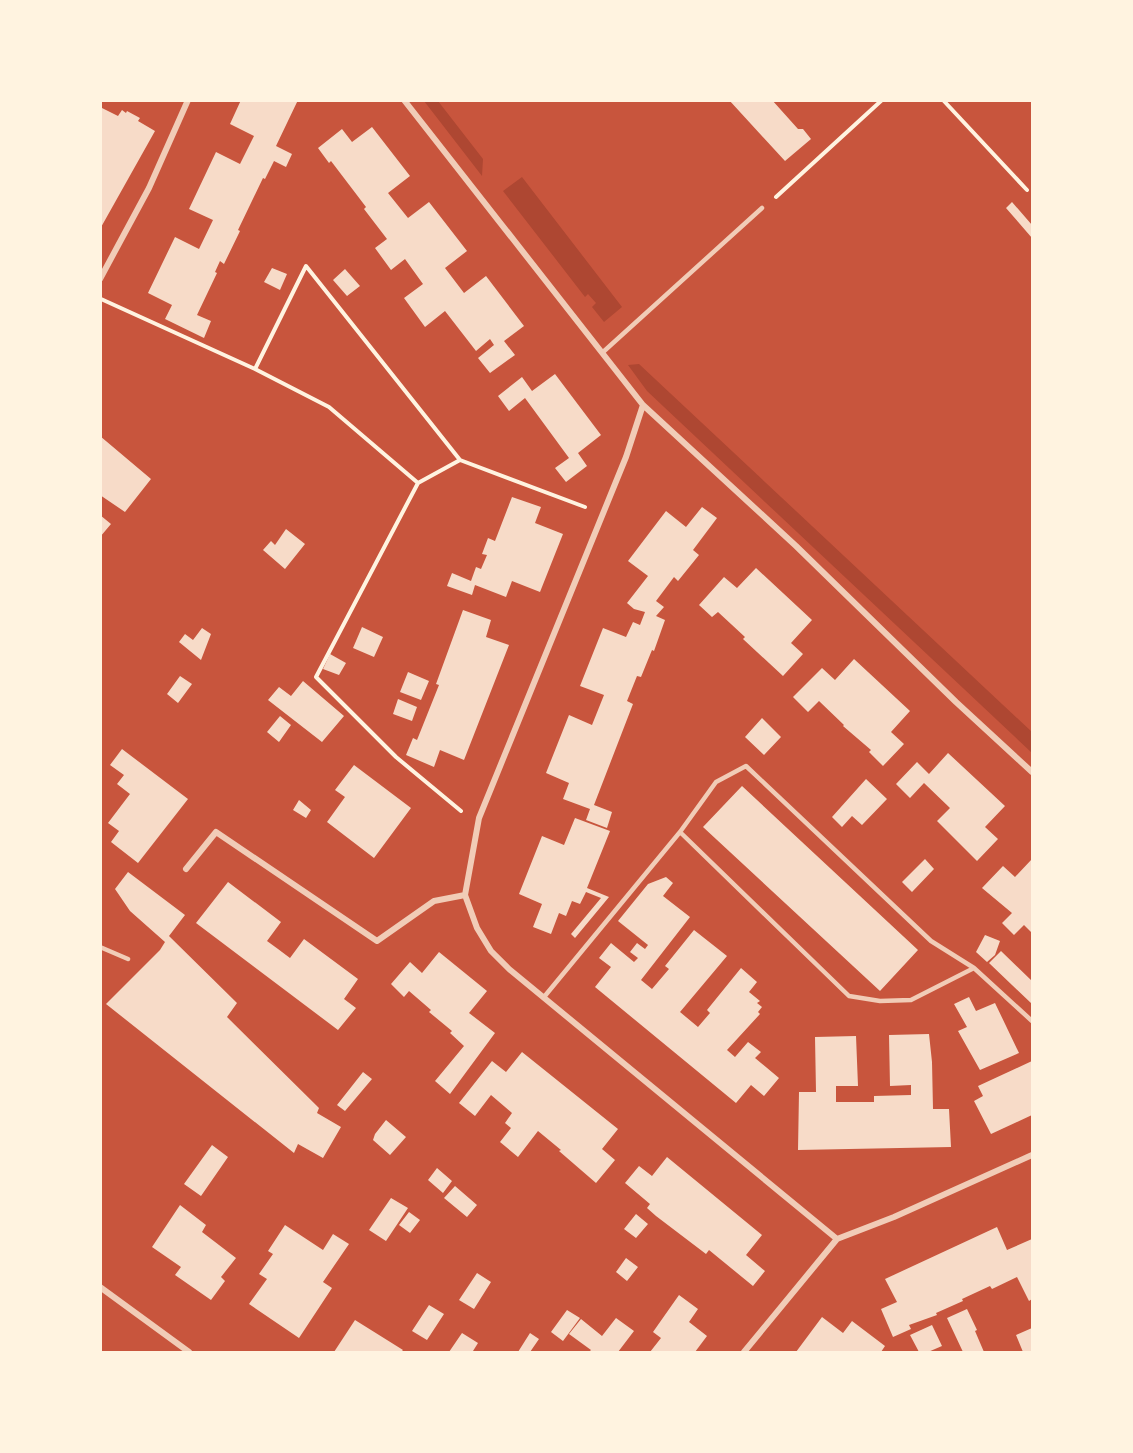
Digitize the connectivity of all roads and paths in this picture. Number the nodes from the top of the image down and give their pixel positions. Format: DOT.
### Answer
graph roads {
  1 [pos="188,100"];
  2 [pos="404,100"];
  3 [pos="882,100"];
  4 [pos="943,100"];
  5 [pos="1027,190"];
  6 [pos="762,208"];
  7 [pos="100,279"];
  8 [pos="100,298"];
  9 [pos="602,353"];
  10 [pos="255,369"];
  11 [pos="643,405"];
  12 [pos="460,460"];
  13 [pos="418,483"];
  14 [pos="603,514"];
  15 [pos="1032,771"];
  16 [pos="478,825"];
  17 [pos="680,832"];
  18 [pos="186,869"];
  19 [pos="465,896"];
  20 [pos="100,947"];
  21 [pos="128,959"];
  22 [pos="974,968"];
  23 [pos="544,998"];
  24 [pos="1032,1021"];
  25 [pos="1032,1155"];
  26 [pos="837,1239"];
  27 [pos="100,1287"];
  28 [pos="189,1353"];
  29 [pos="744,1353"];
  1 -- 7 [label="street"];
  2 -- 9 [label="street"];
  3 -- 6 [label="path"];
  4 -- 5 [label="path"];
  6 -- 9 [label="lane"];
  8 -- 10 [label="path"];
  9 -- 11 [label="street"];
  10 -- 12 [label="path"];
  10 -- 13 [label="path"];
  11 -- 14 [label="street"];
  11 -- 15 [label="street"];
  12 -- 13 [label="path"];
  12 -- 14 [label="path"];
  13 -- 16 [label="path"];
  14 -- 16 [label="street"];
  16 -- 19 [label="street"];
  17 -- 22 [label="lane"];
  17 -- 22 [label="lane"];
  17 -- 23 [label="lane"];
  18 -- 19 [label="street"];
  19 -- 23 [label="street"];
  20 -- 21 [label="lane"];
  22 -- 24 [label="lane"];
  23 -- 26 [label="street"];
  25 -- 26 [label="street"];
  26 -- 29 [label="street"];
  27 -- 28 [label="street"];
}
